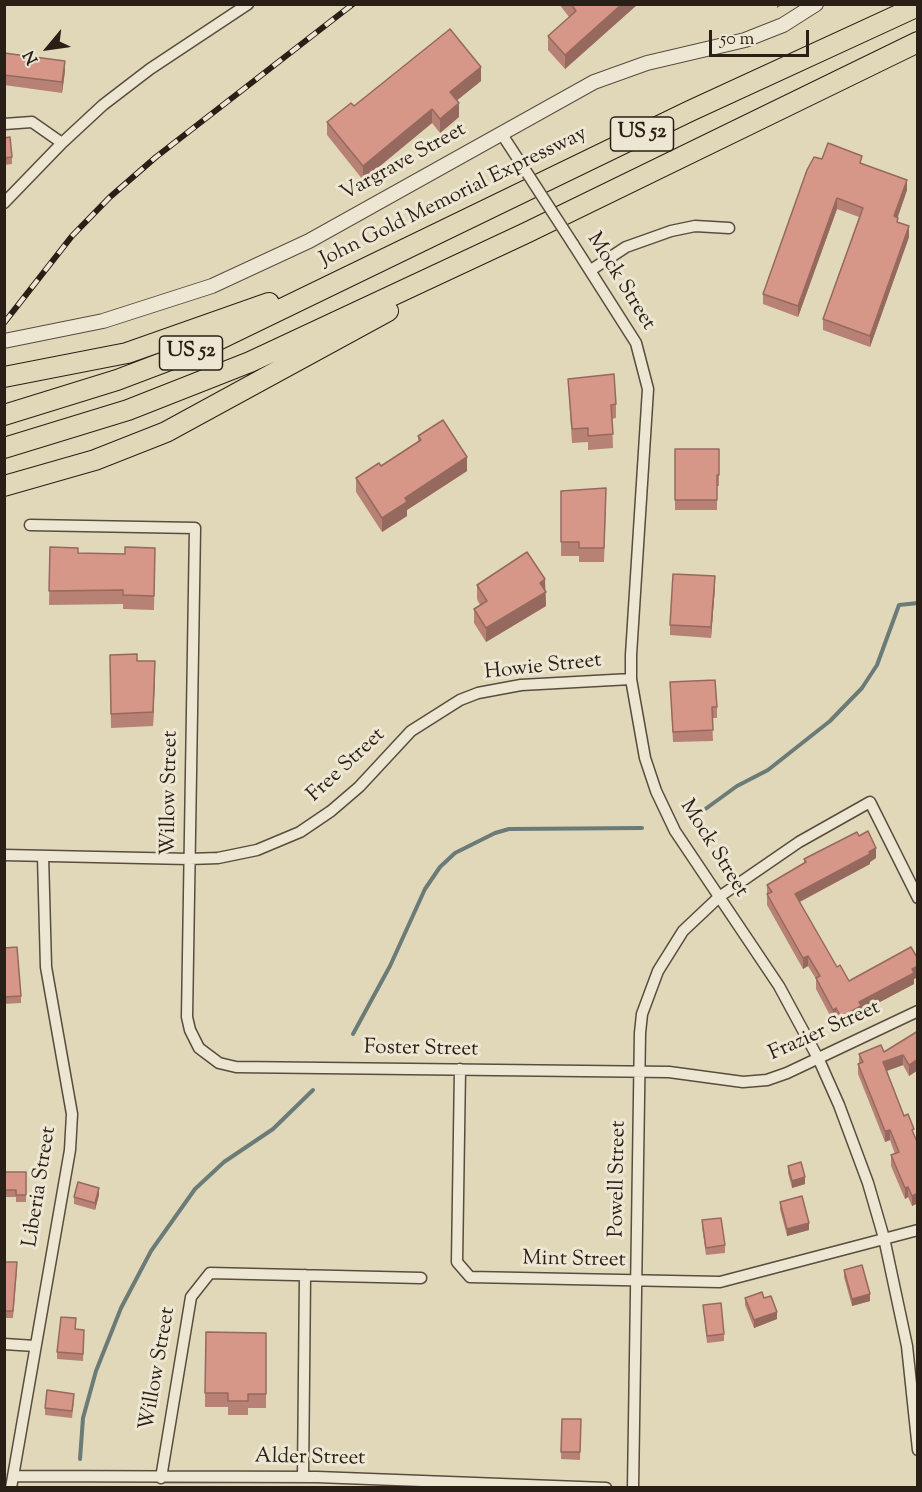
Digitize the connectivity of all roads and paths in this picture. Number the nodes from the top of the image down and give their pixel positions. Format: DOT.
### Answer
graph roads {
  1 [pos="248,4"];
  2 [pos="816,4"];
  3 [pos="918,6"];
  4 [pos="918,42"];
  5 [pos="4,124"];
  6 [pos="501,133"];
  7 [pos="62,143"];
  8 [pos="4,203"];
  9 [pos="729,228"];
  10 [pos="526,233"];
  11 [pos="367,267"];
  12 [pos="591,270"];
  13 [pos="4,341"];
  14 [pos="4,377"];
  15 [pos="4,415"];
  16 [pos="4,448"];
  17 [pos="4,486"];
  18 [pos="30,525"];
  19 [pos="631,679"];
  20 [pos="460,700"];
  21 [pos="4,855"];
  22 [pos="43,856"];
  23 [pos="189,859"];
  24 [pos="719,897"];
  25 [pos="918,898"];
  26 [pos="918,1011"];
  27 [pos="205,1053"];
  28 [pos="819,1060"];
  29 [pos="460,1069"];
  30 [pos="640,1071"];
  31 [pos="918,1230"];
  32 [pos="884,1238"];
  33 [pos="305,1275"];
  34 [pos="421,1278"];
  35 [pos="637,1282"];
  36 [pos="4,1344"];
  37 [pos="35,1346"];
  38 [pos="918,1450"];
  39 [pos="13,1476"];
  40 [pos="303,1477"];
  41 [pos="161,1478"];
  42 [pos="11,1488"];
  43 [pos="606,1488"];
  44 [pos="633,1488"];
  1 -- 7 [label="street"];
  2 -- 6 [label="street, Vargrave Street"];
  3 -- 11 [label="highway, John Gold Memorial Expressway / US 52"];
  4 -- 10 [label="highway, US 52"];
  5 -- 7 [label="street"];
  6 -- 12 [label="street, Mock Street, bridge"];
  6 -- 13 [label="street, Vargrave Street"];
  7 -- 8 [label="street"];
  9 -- 12 [label="street"];
  10 -- 16 [label="highway, US 52"];
  10 -- 17 [label="highway"];
  11 -- 14 [label="highway"];
  11 -- 15 [label="highway, John Gold Memorial Expressway / US 52"];
  12 -- 19 [label="street, Mock Street"];
  18 -- 23 [label="street, Willow Street"];
  19 -- 20 [label="street, Howie Street"];
  19 -- 24 [label="street, Mock Street"];
  20 -- 23 [label="street, Free Street"];
  21 -- 22 [label="street, Free Street"];
  22 -- 23 [label="street, Free Street"];
  22 -- 37 [label="street, Liberia Street"];
  23 -- 27 [label="street, Willow Street"];
  24 -- 25 [label="street, Powell Street"];
  24 -- 28 [label="street, Mock Street"];
  24 -- 30 [label="street, Powell Street"];
  26 -- 28 [label="street, Frazier Street"];
  27 -- 29 [label="street, Foster Street"];
  28 -- 30 [label="street, Frazier Street"];
  28 -- 32 [label="street, Mock Street"];
  29 -- 30 [label="street, Foster Street"];
  29 -- 35 [label="street, Mint Street"];
  30 -- 35 [label="street, Powell Street"];
  31 -- 32 [label="street, Mint Street"];
  32 -- 35 [label="street, Mint Street"];
  32 -- 38 [label="street, Mock Street"];
  33 -- 34 [label="street"];
  33 -- 40 [label="street"];
  33 -- 41 [label="street, Willow Street"];
  35 -- 44 [label="street, Powell Street"];
  36 -- 37 [label="street"];
  37 -- 39 [label="street, Liberia Street"];
  39 -- 41 [label="street, Alder Street"];
  39 -- 42 [label="street, Liberia Street"];
  40 -- 41 [label="street, Alder Street"];
  40 -- 43 [label="street, Alder Street"];
}
